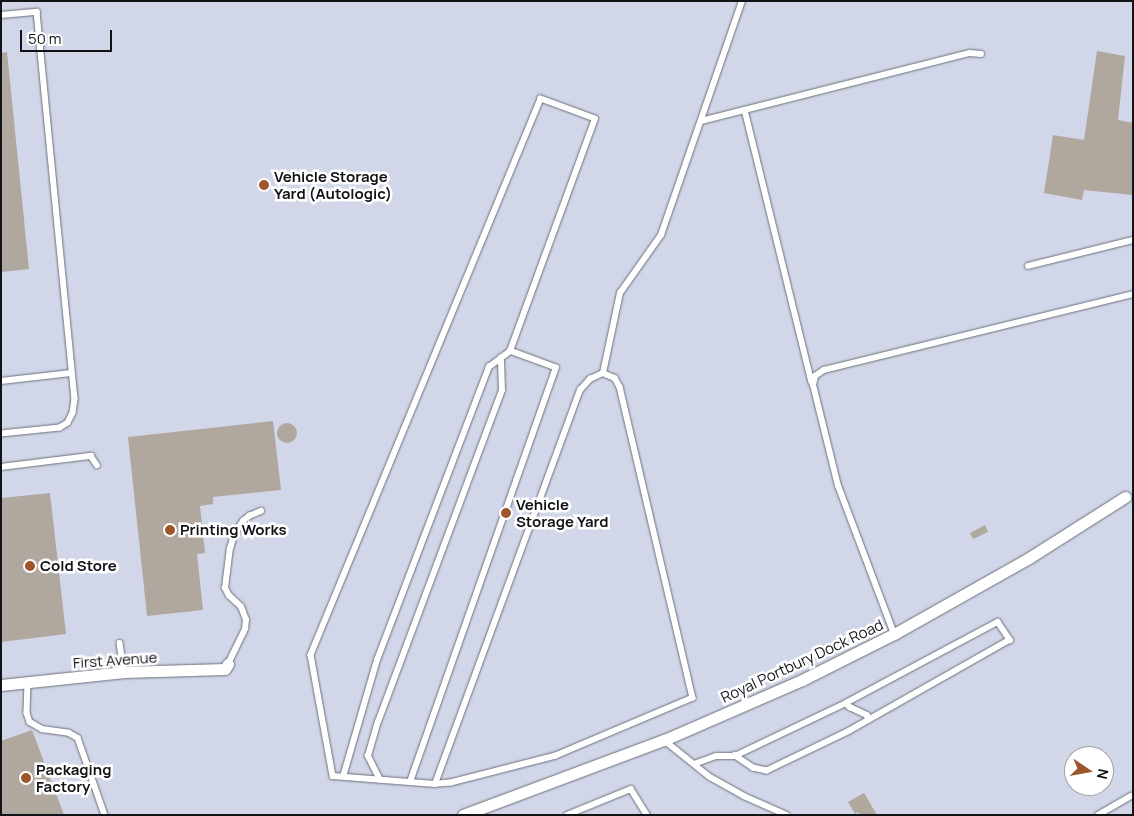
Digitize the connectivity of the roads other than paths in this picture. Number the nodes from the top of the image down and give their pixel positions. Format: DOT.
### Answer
graph roads {
  1 [pos="742,1"];
  2 [pos="1,15"];
  3 [pos="981,54"];
  4 [pos="745,110"];
  5 [pos="701,121"];
  6 [pos="1133,240"];
  7 [pos="1028,266"];
  8 [pos="1133,294"];
  9 [pos="510,351"];
  10 [pos="501,358"];
  11 [pos="72,373"];
  12 [pos="603,373"];
  13 [pos="1,381"];
  14 [pos="813,385"];
  15 [pos="1,434"];
  16 [pos="97,465"];
  17 [pos="1,467"];
  18 [pos="1129,494"];
  19 [pos="261,511"];
  20 [pos="894,634"];
  21 [pos="120,643"];
  22 [pos="228,664"];
  23 [pos="124,672"];
  24 [pos="28,682"];
  25 [pos="1,685"];
  26 [pos="846,703"];
  27 [pos="869,720"];
  28 [pos="664,740"];
  29 [pos="735,756"];
  30 [pos="694,764"];
  31 [pos="343,777"];
  32 [pos="380,780"];
  33 [pos="410,782"];
  34 [pos="435,784"];
  35 [pos="1131,796"];
  36 [pos="1106,813"];
  37 [pos="105,815"];
  38 [pos="463,815"];
  39 [pos="567,815"];
  40 [pos="647,815"];
  41 [pos="787,815"];
  42 [pos="1098,815"];
  1 -- 5 [label="lane"];
  2 -- 11 [label="lane"];
  3 -- 4 [label="lane"];
  4 -- 5 [label="lane"];
  4 -- 14 [label="lane"];
  5 -- 12 [label="lane"];
  6 -- 7 [label="lane"];
  8 -- 14 [label="lane"];
  9 -- 10 [label="lane"];
  9 -- 31 [label="lane"];
  9 -- 33 [label="lane"];
  10 -- 31 [label="lane"];
  10 -- 32 [label="lane"];
  11 -- 13 [label="lane"];
  11 -- 15 [label="lane"];
  12 -- 34 [label="lane"];
  12 -- 34 [label="lane"];
  14 -- 20 [label="lane"];
  16 -- 17 [label="lane"];
  18 -- 20 [label="street, Royal Portbury Dock Road"];
  19 -- 22 [label="lane"];
  20 -- 28 [label="street, Royal Portbury Dock Road"];
  21 -- 23 [label="lane"];
  22 -- 23 [label="street, First Avenue"];
  23 -- 24 [label="street, First Avenue"];
  24 -- 25 [label="street, First Avenue"];
  24 -- 37 [label="lane"];
  26 -- 27 [label="lane"];
  26 -- 27 [label="lane"];
  26 -- 29 [label="lane"];
  27 -- 29 [label="lane"];
  28 -- 30 [label="lane"];
  28 -- 38 [label="street, Royal Portbury Dock Road"];
  29 -- 30 [label="lane"];
  30 -- 41 [label="lane"];
  31 -- 32 [label="lane"];
  32 -- 33 [label="lane"];
  33 -- 34 [label="lane"];
  35 -- 36 [label="lane"];
  36 -- 42 [label="lane"];
  39 -- 40 [label="lane"];
}
